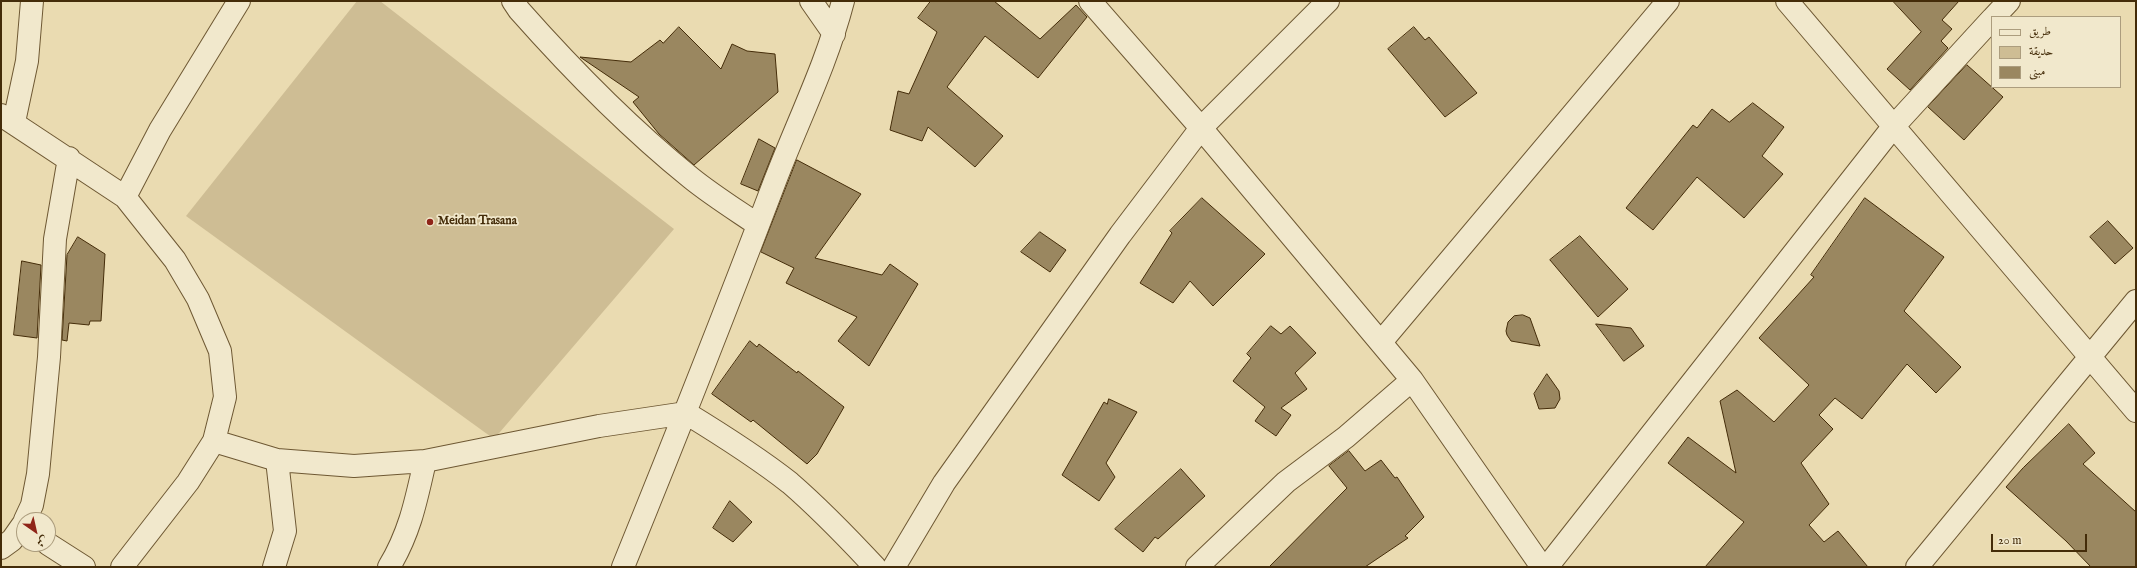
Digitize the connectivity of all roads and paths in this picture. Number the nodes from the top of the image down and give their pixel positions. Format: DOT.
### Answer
graph roads {
  1 [pos="32,1"];
  2 [pos="238,1"];
  3 [pos="514,1"];
  4 [pos="811,1"];
  5 [pos="843,1"];
  6 [pos="1090,1"];
  7 [pos="1328,1"];
  8 [pos="1668,1"];
  9 [pos="1787,1"];
  10 [pos="2009,1"];
  11 [pos="1995,16"];
  12 [pos="1991,20"];
  13 [pos="834,34"];
  14 [pos="7,119"];
  15 [pos="1893,127"];
  16 [pos="1201,128"];
  17 [pos="69,158"];
  18 [pos="125,197"];
  19 [pos="758,225"];
  20 [pos="2136,301"];
  21 [pos="1381,342"];
  22 [pos="2090,358"];
  23 [pos="1412,380"];
  24 [pos="2136,411"];
  25 [pos="686,413"];
  26 [pos="214,440"];
  27 [pos="277,460"];
  28 [pos="425,462"];
  29 [pos="29,512"];
  30 [pos="16,533"];
  31 [pos="1,548"];
  32 [pos="56,549"];
  33 [pos="84,567"];
  34 [pos="122,567"];
  35 [pos="274,567"];
  36 [pos="388,567"];
  37 [pos="623,567"];
  38 [pos="875,567"];
  39 [pos="894,567"];
  40 [pos="1197,567"];
  41 [pos="1542,567"];
  42 [pos="1547,567"];
  43 [pos="1917,567"];
  1 -- 14 [label="street"];
  2 -- 18 [label="street"];
  3 -- 19 [label="street"];
  4 -- 13 [label="street"];
  5 -- 13 [label="street"];
  6 -- 16 [label="street"];
  7 -- 16 [label="street"];
  8 -- 21 [label="street"];
  9 -- 15 [label="street"];
  10 -- 11 [label="street"];
  12 -- 15 [label="street"];
  13 -- 19 [label="street"];
  14 -- 17 [label="street"];
  15 -- 22 [label="street"];
  15 -- 42 [label="street"];
  16 -- 21 [label="street"];
  16 -- 39 [label="street"];
  17 -- 18 [label="street"];
  17 -- 29 [label="street"];
  18 -- 26 [label="street"];
  19 -- 25 [label="street"];
  20 -- 22 [label="street"];
  21 -- 23 [label="street"];
  22 -- 24 [label="street"];
  22 -- 43 [label="street"];
  23 -- 40 [label="street"];
  23 -- 41 [label="street"];
  25 -- 28 [label="street"];
  25 -- 37 [label="street"];
  25 -- 38 [label="street"];
  26 -- 27 [label="street"];
  26 -- 34 [label="street"];
  27 -- 28 [label="street"];
  27 -- 35 [label="street"];
  28 -- 36 [label="street"];
  30 -- 31 [label="street"];
  32 -- 33 [label="street"];
}
